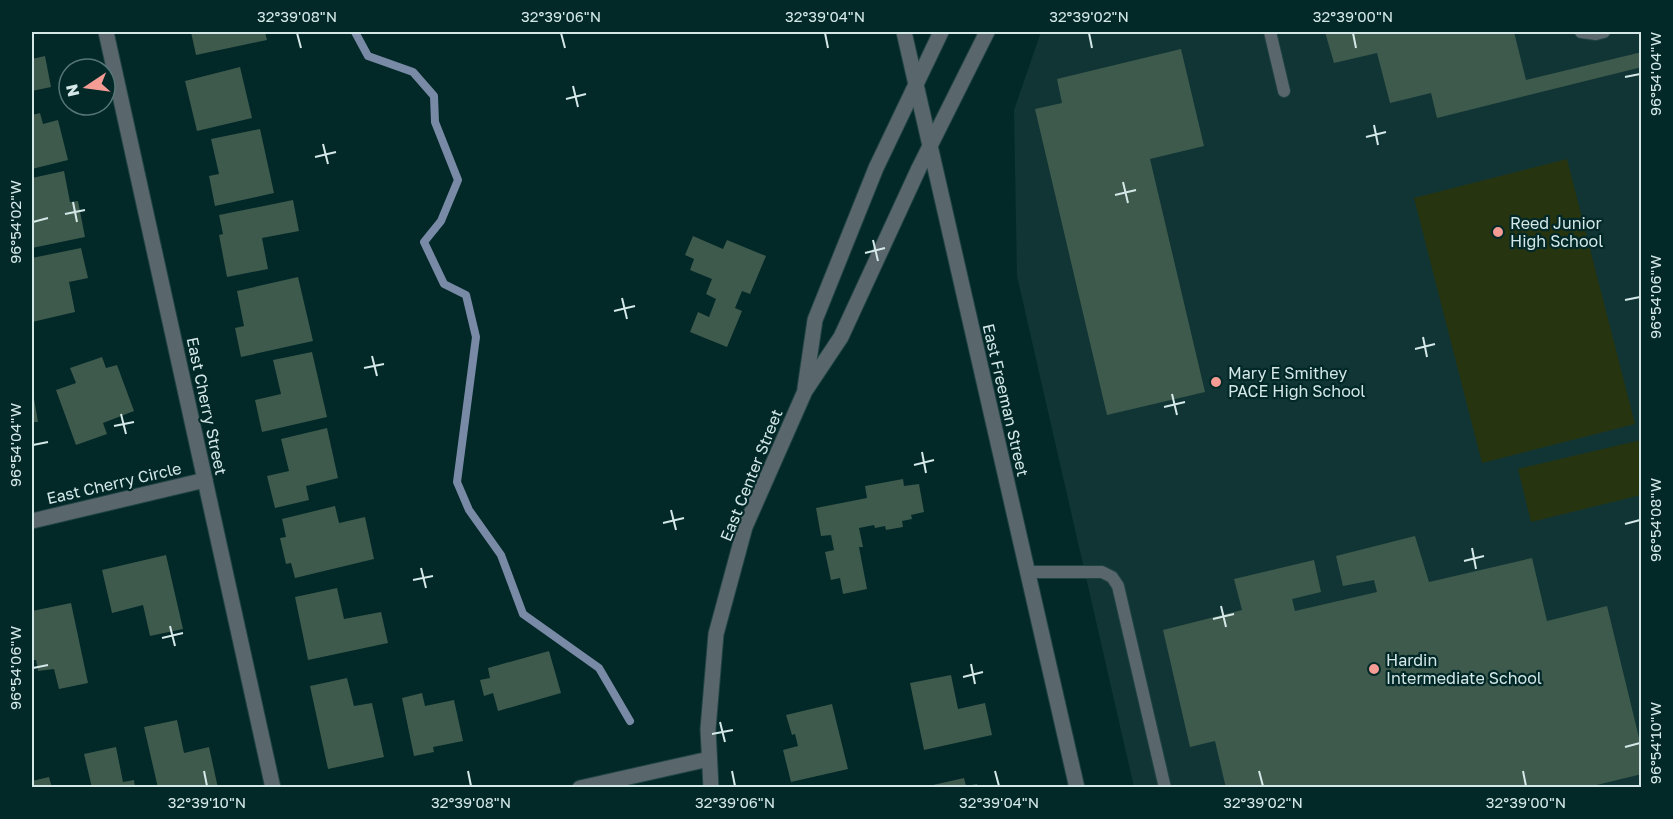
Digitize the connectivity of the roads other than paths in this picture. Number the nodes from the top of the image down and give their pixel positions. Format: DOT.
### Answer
graph roads {
  1 [pos="106,32"];
  2 [pos="904,32"];
  3 [pos="941,32"];
  4 [pos="987,32"];
  5 [pos="1270,32"];
  6 [pos="1581,32"];
  7 [pos="1605,32"];
  8 [pos="915,82"];
  9 [pos="1284,91"];
  10 [pos="929,147"];
  11 [pos="805,391"];
  12 [pos="205,480"];
  13 [pos="32,522"];
  14 [pos="1027,572"];
  15 [pos="709,759"];
  16 [pos="273,788"];
  17 [pos="580,788"];
  18 [pos="711,788"];
  19 [pos="1077,788"];
  20 [pos="1165,788"];
  1 -- 12 [label="street, East Cherry Street"];
  2 -- 8 [label="street"];
  3 -- 8 [label="street"];
  4 -- 10 [label="street"];
  5 -- 9 [label="lane"];
  6 -- 7 [label="lane"];
  8 -- 10 [label="street, East Freeman Street"];
  8 -- 11 [label="street, East Center Street"];
  10 -- 11 [label="street, East Center Street"];
  10 -- 14 [label="street, East Freeman Street"];
  11 -- 15 [label="street, East Center Street"];
  12 -- 13 [label="street, East Cherry Circle"];
  12 -- 16 [label="street, East Cherry Street"];
  14 -- 19 [label="street, East Freeman Street"];
  14 -- 20 [label="lane"];
  15 -- 17 [label="street"];
  15 -- 18 [label="street, East Center Street"];
}
